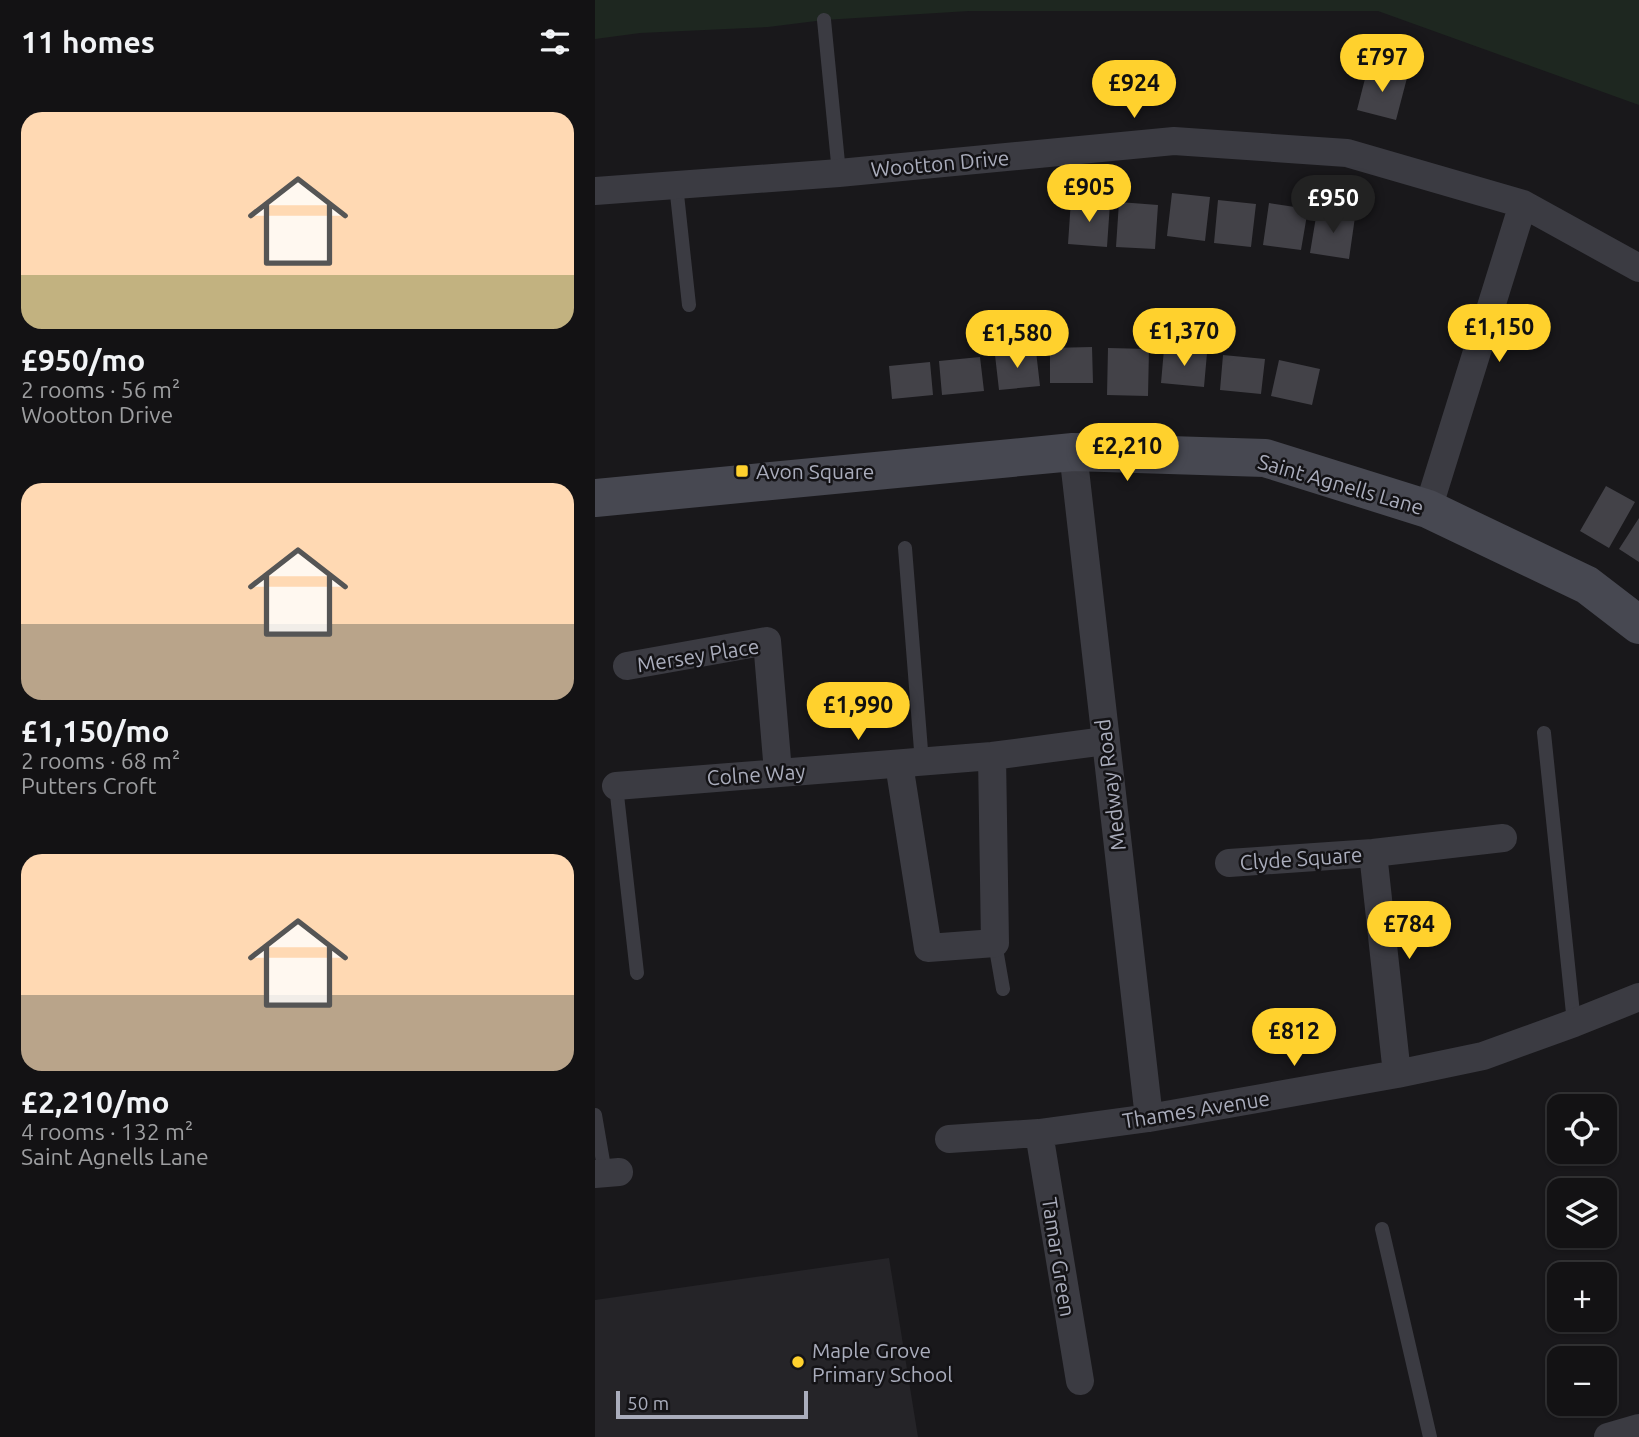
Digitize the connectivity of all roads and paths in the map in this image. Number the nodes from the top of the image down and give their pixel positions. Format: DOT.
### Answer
graph roads {
  1 [pos="824,20"];
  2 [pos="839,173"];
  3 [pos="676,185"];
  4 [pos="595,191"];
  5 [pos="1523,204"];
  6 [pos="1639,268"];
  7 [pos="689,305"];
  8 [pos="1073,452"];
  9 [pos="595,498"];
  10 [pos="1428,509"];
  11 [pos="905,548"];
  12 [pos="1639,625"];
  13 [pos="627,666"];
  14 [pos="1544,733"];
  15 [pos="1105,741"];
  16 [pos="992,756"];
  17 [pos="910,763"];
  18 [pos="778,772"];
  19 [pos="616,786"];
  20 [pos="1503,838"];
  21 [pos="1373,853"];
  22 [pos="1229,863"];
  23 [pos="995,943"];
  24 [pos="637,974"];
  25 [pos="1003,989"];
  26 [pos="1639,997"];
  27 [pos="1574,1023"];
  28 [pos="1397,1074"];
  29 [pos="595,1115"];
  30 [pos="1149,1118"];
  31 [pos="1039,1133"];
  32 [pos="949,1139"];
  33 [pos="606,1173"];
  34 [pos="1383,1229"];
  35 [pos="1080,1381"];
  36 [pos="1639,1428"];
  37 [pos="1430,1437"];
  38 [pos="1608,1437"];
  1 -- 2 [label="lane"];
  2 -- 3 [label="street, Wootton Drive"];
  2 -- 5 [label="street, Wootton Drive"];
  3 -- 4 [label="street, Wootton Drive"];
  3 -- 7 [label="lane"];
  5 -- 6 [label="street, Wootton Drive"];
  5 -- 10 [label="street"];
  8 -- 9 [label="street, Saint Agnells Lane"];
  8 -- 10 [label="street, Saint Agnells Lane"];
  8 -- 15 [label="street, Medway Road"];
  10 -- 12 [label="street, Saint Agnells Lane"];
  11 -- 17 [label="lane"];
  13 -- 18 [label="street, Mersey Place"];
  14 -- 27 [label="lane"];
  15 -- 16 [label="street, Colne Way"];
  15 -- 30 [label="street, Medway Road"];
  16 -- 17 [label="street, Colne Way"];
  16 -- 23 [label="street"];
  17 -- 18 [label="street, Colne Way"];
  17 -- 23 [label="street"];
  18 -- 19 [label="street, Colne Way"];
  19 -- 24 [label="lane"];
  20 -- 21 [label="street, Clyde Square"];
  21 -- 22 [label="street, Clyde Square"];
  21 -- 28 [label="street, Clyde Square"];
  23 -- 25 [label="lane"];
  26 -- 27 [label="street, Thames Avenue"];
  27 -- 28 [label="street, Thames Avenue"];
  28 -- 30 [label="street, Thames Avenue"];
  29 -- 33 [label="lane"];
  30 -- 31 [label="street, Thames Avenue"];
  31 -- 32 [label="street, Thames Avenue"];
  31 -- 35 [label="street, Tamar Green"];
  34 -- 37 [label="lane"];
  36 -- 38 [label="street"];
}
